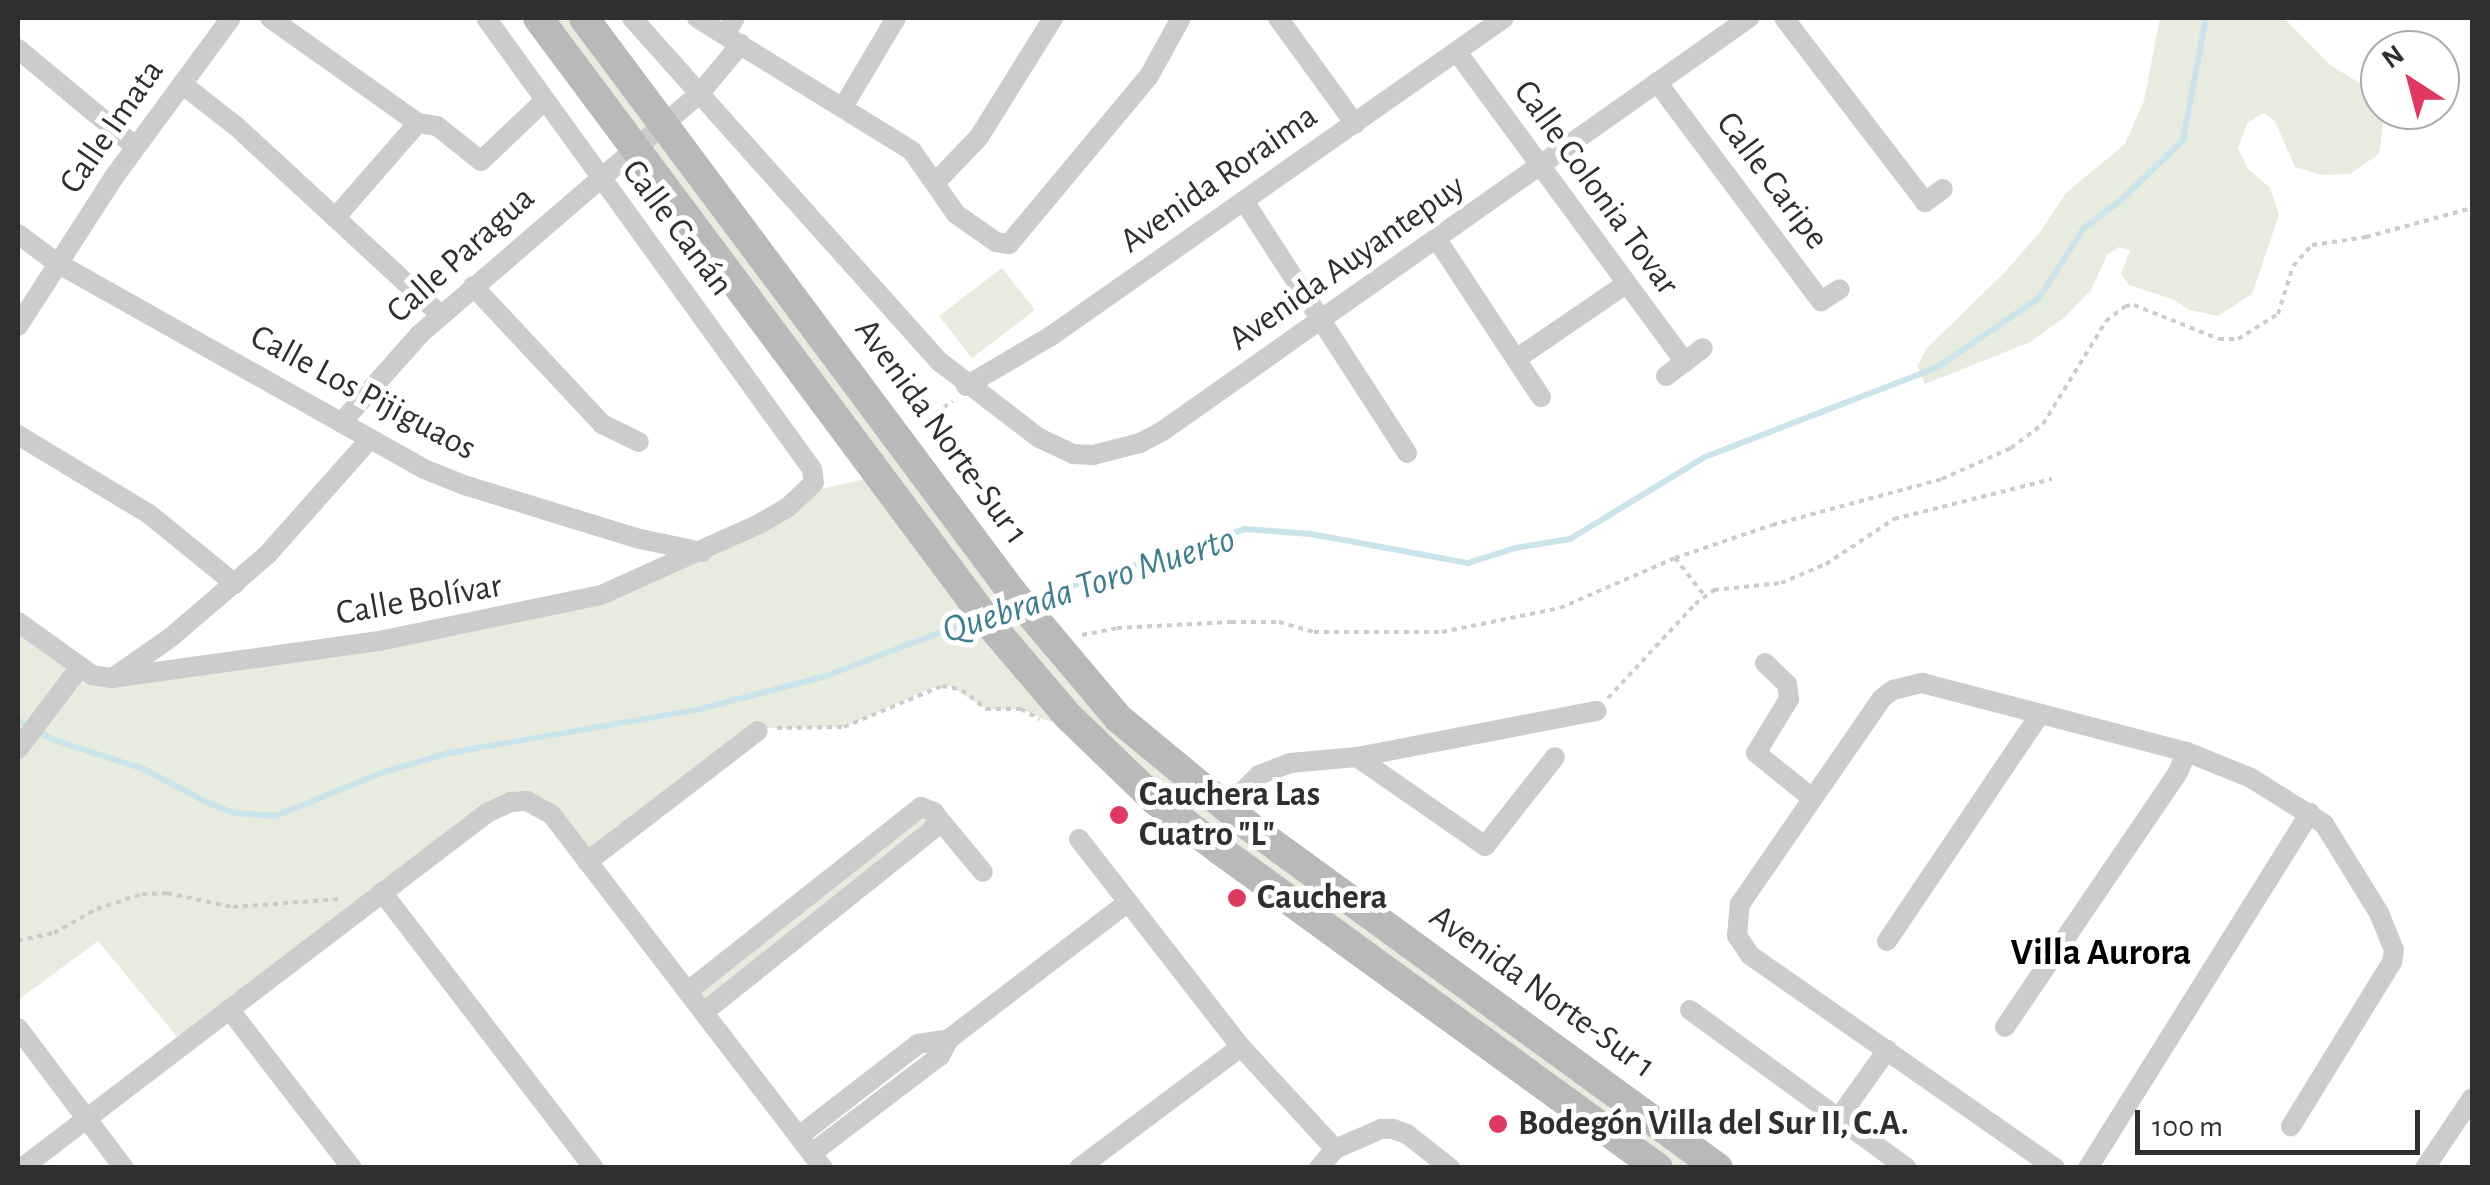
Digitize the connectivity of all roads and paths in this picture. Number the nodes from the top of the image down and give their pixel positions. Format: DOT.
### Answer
graph roads {
  1 [pos="230,18"];
  2 [pos="270,18"];
  3 [pos="486,18"];
  4 [pos="538,18"];
  5 [pos="584,18"];
  6 [pos="632,18"];
  7 [pos="697,18"];
  8 [pos="896,18"];
  9 [pos="1053,18"];
  10 [pos="1180,18"];
  11 [pos="1278,18"];
  12 [pos="1748,18"];
  13 [pos="1784,18"];
  14 [pos="1495,20"];
  15 [pos="734,32"];
  16 [pos="18,49"];
  17 [pos="1457,52"];
  18 [pos="1657,82"];
  19 [pos="182,84"];
  20 [pos="700,93"];
  21 [pos="544,100"];
  22 [pos="843,107"];
  23 [pos="418,123"];
  24 [pos="663,124"];
  25 [pos="1354,124"];
  26 [pos="136,147"];
  27 [pos="635,147"];
  28 [pos="1539,167"];
  29 [pos="598,178"];
  30 [pos="936,183"];
  31 [pos="1943,189"];
  32 [pos="1244,201"];
  33 [pos="2472,208"];
  34 [pos="335,218"];
  35 [pos="18,234"];
  36 [pos="1438,240"];
  37 [pos="57,263"];
  38 [pos="1626,284"];
  39 [pos="472,286"];
  40 [pos="1840,289"];
  41 [pos="441,315"];
  42 [pos="1322,322"];
  43 [pos="18,326"];
  44 [pos="1703,348"];
  45 [pos="1516,359"];
  46 [pos="1685,362"];
  47 [pos="1666,376"];
  48 [pos="966,386"];
  49 [pos="1541,397"];
  50 [pos="341,422"];
  51 [pos="18,435"];
  52 [pos="370,439"];
  53 [pos="900,440"];
  54 [pos="639,442"];
  55 [pos="1407,453"];
  56 [pos="815,477"];
  57 [pos="2052,479"];
  58 [pos="703,552"];
  59 [pos="1674,558"];
  60 [pos="235,584"];
  61 [pos="1706,596"];
  62 [pos="18,622"];
  63 [pos="1049,640"];
  64 [pos="1765,663"];
  65 [pos="80,668"];
  66 [pos="112,678"];
  67 [pos="1596,710"];
  68 [pos="2040,714"];
  69 [pos="1068,716"];
  70 [pos="758,732"];
  71 [pos="18,749"];
  72 [pos="2186,752"];
  73 [pos="1555,757"];
  74 [pos="1357,758"];
  75 [pos="1812,798"];
  76 [pos="1226,808"];
  77 [pos="2310,813"];
  78 [pos="938,818"];
  79 [pos="1079,839"];
  80 [pos="587,862"];
  81 [pos="983,872"];
  82 [pos="378,895"];
  83 [pos="800,902"];
  84 [pos="1127,904"];
  85 [pos="816,922"];
  86 [pos="18,941"];
  87 [pos="1887,941"];
  88 [pos="688,990"];
  89 [pos="229,1009"];
  90 [pos="1690,1010"];
  91 [pos="704,1012"];
  92 [pos="2004,1027"];
  93 [pos="18,1028"];
  94 [pos="949,1039"];
  95 [pos="1241,1047"];
  96 [pos="1888,1050"];
  97 [pos="2472,1098"];
  98 [pos="86,1118"];
  99 [pos="1838,1119"];
  100 [pos="2291,1126"];
  101 [pos="799,1136"];
  102 [pos="1335,1148"];
  103 [pos="818,1160"];
  104 [pos="22,1168"];
  105 [pos="124,1168"];
  106 [pos="352,1168"];
  107 [pos="594,1168"];
  108 [pos="1079,1168"];
  109 [pos="1319,1168"];
  110 [pos="1450,1168"];
  111 [pos="1658,1168"];
  112 [pos="1718,1168"];
  113 [pos="1906,1168"];
  114 [pos="2055,1168"];
  115 [pos="2088,1168"];
  116 [pos="2424,1168"];
  1 -- 19 [label="street, Calle Imata"];
  2 -- 23 [label="street"];
  3 -- 21 [label="street, Calle Canán"];
  4 -- 27 [label="main road, Avenida Norte-Sur 1"];
  5 -- 24 [label="main road, Avenida Norte-Sur 1"];
  6 -- 20 [label="street, Avenida Auyantepuy"];
  7 -- 15 [label="street"];
  8 -- 22 [label="street"];
  9 -- 30 [label="street"];
  10 -- 30 [label="street"];
  11 -- 25 [label="street"];
  12 -- 18 [label="street, Avenida Auyantepuy"];
  13 -- 31 [label="street"];
  14 -- 17 [label="street, Avenida Roraima"];
  15 -- 20 [label="street, Calle Paragua"];
  15 -- 22 [label="street"];
  16 -- 26 [label="street"];
  17 -- 25 [label="street, Avenida Roraima"];
  17 -- 28 [label="street, Calle Colonia Tovar"];
  18 -- 28 [label="street, Avenida Auyantepuy"];
  18 -- 40 [label="street, Calle Caripe"];
  19 -- 26 [label="street, Calle Imata"];
  19 -- 34 [label="street"];
  20 -- 24 [label="street, Calle Paragua"];
  20 -- 48 [label="street, Avenida Auyantepuy"];
  21 -- 23 [label="street"];
  21 -- 29 [label="street, Calle Canán"];
  22 -- 30 [label="street"];
  23 -- 34 [label="street"];
  24 -- 27 [label="street, Calle Paragua"];
  24 -- 53 [label="main road, Avenida Norte-Sur 1"];
  25 -- 32 [label="street, Avenida Roraima"];
  26 -- 37 [label="street, Calle Imata"];
  27 -- 29 [label="street, Calle Paragua"];
  27 -- 69 [label="main road, Avenida Norte-Sur 1"];
  28 -- 36 [label="street, Avenida Auyantepuy"];
  28 -- 38 [label="street, Calle Colonia Tovar"];
  29 -- 39 [label="street, Calle Paragua"];
  29 -- 56 [label="street, Calle Canán"];
  32 -- 42 [label="street"];
  32 -- 48 [label="street, Avenida Roraima"];
  33 -- 59 [label="path"];
  34 -- 41 [label="street"];
  35 -- 37 [label="street, Calle Los Pijiguaos"];
  36 -- 42 [label="street, Avenida Auyantepuy"];
  36 -- 45 [label="street"];
  37 -- 43 [label="street, Calle Imata"];
  37 -- 50 [label="street, Calle Los Pijiguaos"];
  38 -- 45 [label="street"];
  38 -- 46 [label="street, Calle Colonia Tovar"];
  39 -- 41 [label="street, Calle Paragua"];
  39 -- 54 [label="street"];
  41 -- 50 [label="street, Calle Paragua"];
  42 -- 48 [label="street, Avenida Auyantepuy"];
  42 -- 55 [label="street"];
  44 -- 46 [label="street"];
  45 -- 49 [label="street"];
  46 -- 47 [label="street"];
  48 -- 53 [label="path"];
  50 -- 52 [label="street, Calle Los Pijiguaos"];
  51 -- 60 [label="street"];
  52 -- 58 [label="street, Calle Los Pijiguaos"];
  52 -- 60 [label="street"];
  53 -- 63 [label="main road, Avenida Norte-Sur 1"];
  56 -- 58 [label="street, Calle Bolívar"];
  57 -- 61 [label="path"];
  58 -- 66 [label="street, Calle Bolívar"];
  59 -- 61 [label="path"];
  59 -- 63 [label="path"];
  60 -- 66 [label="street"];
  61 -- 67 [label="path"];
  62 -- 65 [label="street, Calle Bolívar"];
  63 -- 76 [label="main road, Avenida Norte-Sur 1"];
  64 -- 75 [label="street"];
  65 -- 66 [label="street, Calle Bolívar"];
  65 -- 71 [label="street"];
  67 -- 74 [label="street"];
  68 -- 72 [label="street"];
  68 -- 75 [label="street"];
  68 -- 87 [label="street"];
  69 -- 70 [label="path"];
  69 -- 111 [label="main road, Avenida Norte-Sur 1"];
  70 -- 80 [label="street"];
  72 -- 77 [label="street"];
  72 -- 92 [label="street"];
  73 -- 74 [label="street"];
  74 -- 76 [label="street"];
  75 -- 96 [label="street"];
  76 -- 112 [label="main road, Avenida Norte-Sur 1"];
  77 -- 100 [label="street"];
  77 -- 115 [label="street"];
  78 -- 81 [label="street"];
  78 -- 83 [label="street"];
  78 -- 85 [label="street"];
  79 -- 84 [label="street"];
  80 -- 82 [label="street"];
  80 -- 88 [label="street"];
  82 -- 86 [label="path"];
  82 -- 89 [label="street"];
  82 -- 107 [label="street"];
  83 -- 85 [label="street"];
  83 -- 88 [label="street"];
  84 -- 94 [label="street"];
  84 -- 95 [label="street"];
  85 -- 91 [label="street"];
  88 -- 91 [label="street"];
  89 -- 98 [label="street"];
  89 -- 106 [label="street"];
  90 -- 99 [label="street"];
  91 -- 101 [label="street"];
  93 -- 98 [label="street"];
  94 -- 101 [label="street"];
  94 -- 103 [label="street"];
  95 -- 102 [label="street"];
  95 -- 108 [label="street"];
  96 -- 99 [label="street"];
  96 -- 114 [label="street"];
  97 -- 116 [label="street"];
  98 -- 104 [label="street"];
  98 -- 105 [label="street"];
  99 -- 113 [label="street"];
  101 -- 103 [label="street"];
  102 -- 109 [label="street"];
  102 -- 110 [label="street"];
}
